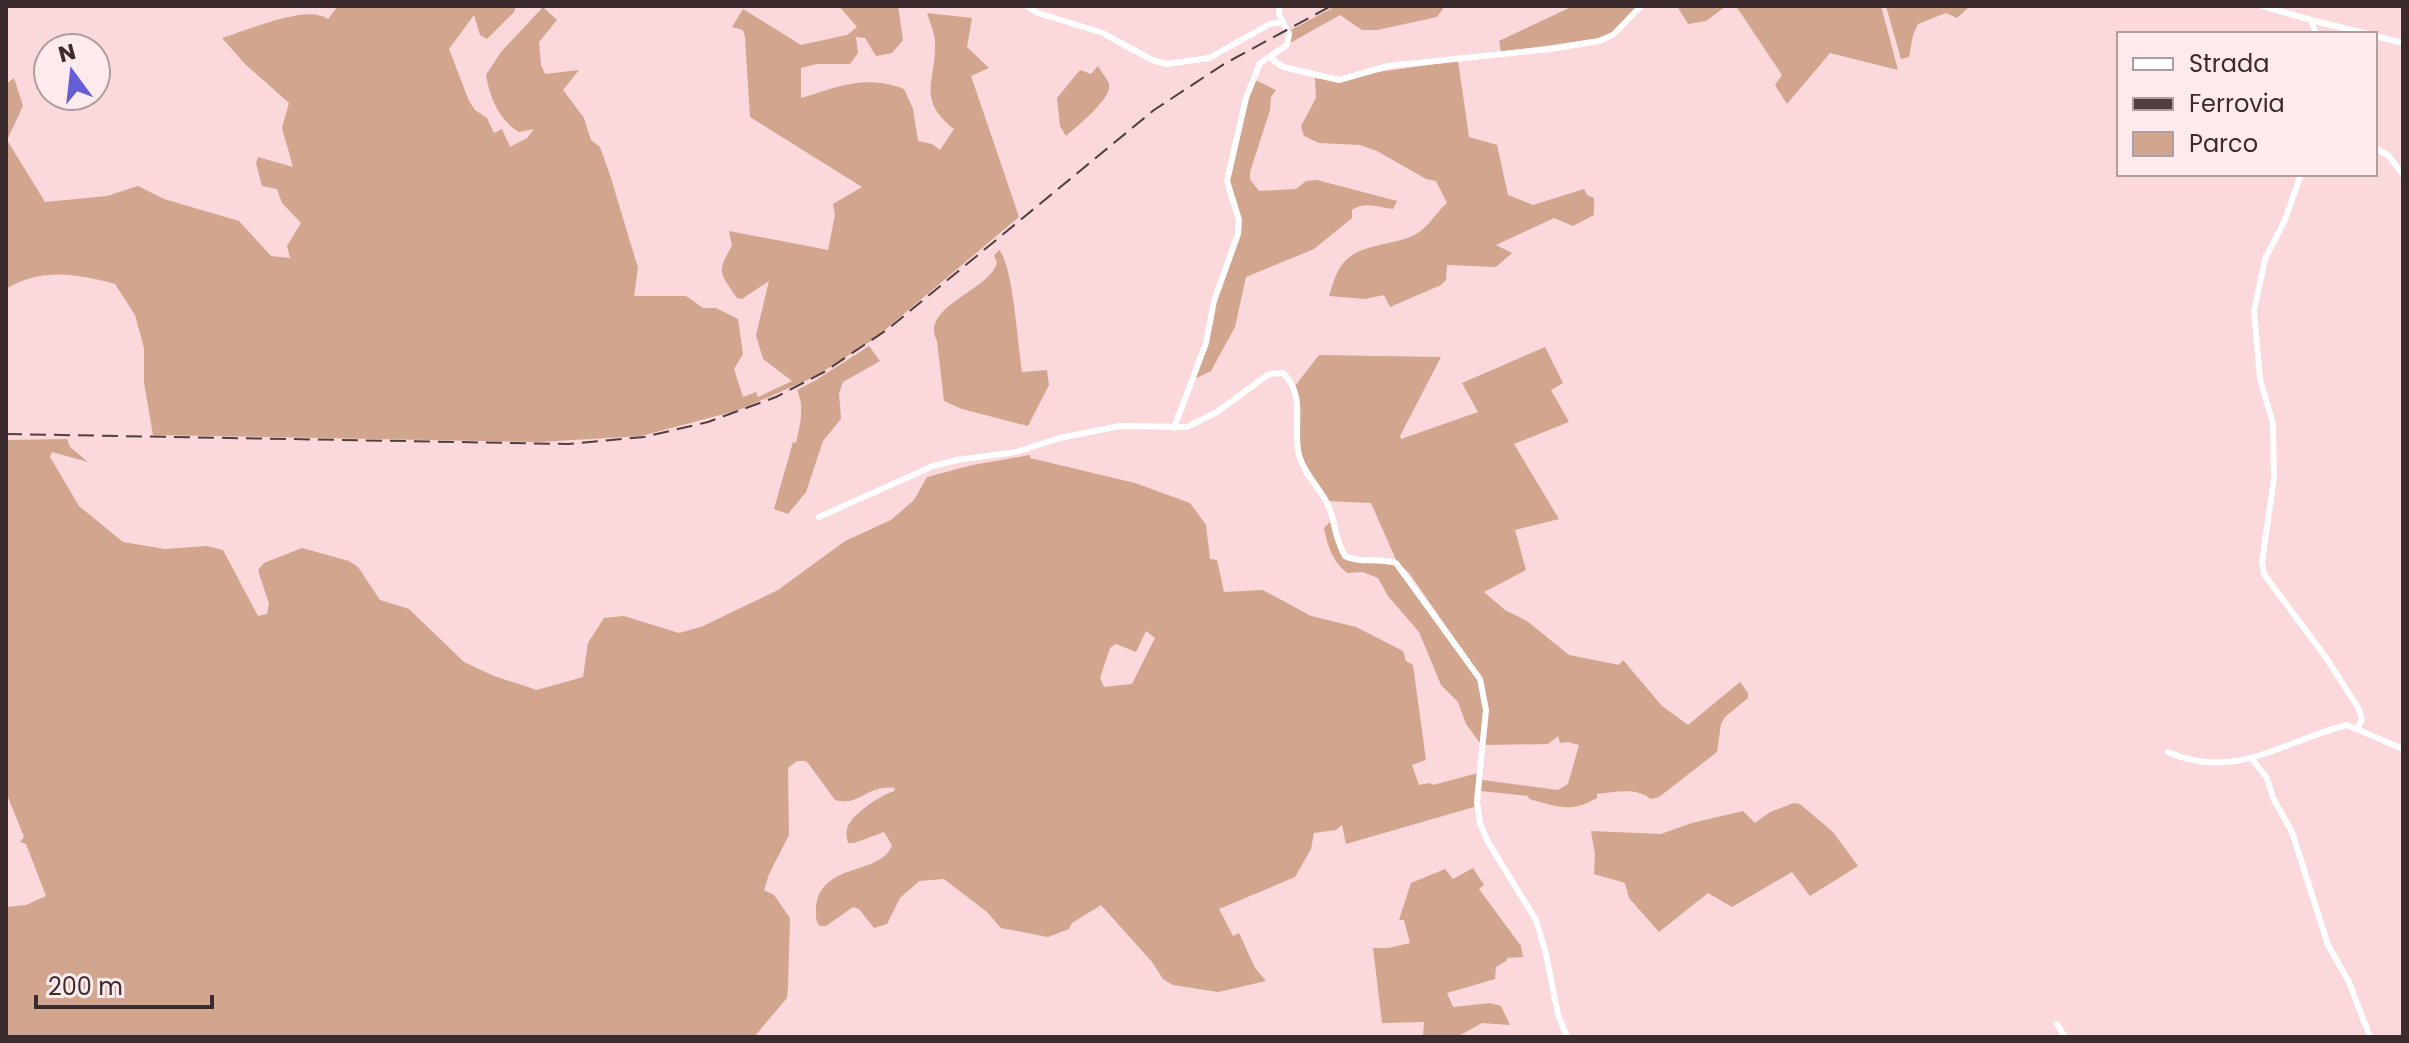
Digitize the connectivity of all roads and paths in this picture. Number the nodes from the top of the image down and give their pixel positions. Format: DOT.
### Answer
graph roads {
  1 [pos="1026,6"];
  2 [pos="1279,6"];
  3 [pos="1641,6"];
  4 [pos="2262,6"];
  5 [pos="2311,20"];
  6 [pos="1286,28"];
  7 [pos="2315,32"];
  8 [pos="2360,32"];
  9 [pos="2377,36"];
  10 [pos="2403,43"];
  11 [pos="1272,56"];
  12 [pos="2377,149"];
  13 [pos="2403,175"];
  14 [pos="2300,176"];
  15 [pos="1174,428"];
  16 [pos="819,517"];
  17 [pos="2357,729"];
  18 [pos="2403,749"];
  19 [pos="2168,752"];
  20 [pos="2252,759"];
  21 [pos="2057,1024"];
  22 [pos="1567,1037"];
  23 [pos="2065,1037"];
  24 [pos="2370,1037"];
  1 -- 6 [label="street"];
  2 -- 6 [label="street"];
  3 -- 11 [label="street"];
  4 -- 5 [label="street"];
  5 -- 7 [label="street"];
  5 -- 8 [label="street"];
  6 -- 11 [label="street"];
  9 -- 10 [label="street"];
  11 -- 15 [label="street"];
  12 -- 13 [label="street"];
  14 -- 17 [label="street"];
  15 -- 16 [label="street"];
  15 -- 22 [label="street"];
  17 -- 18 [label="street"];
  17 -- 20 [label="street"];
  19 -- 20 [label="street"];
  20 -- 24 [label="street"];
  21 -- 23 [label="street"];
}
